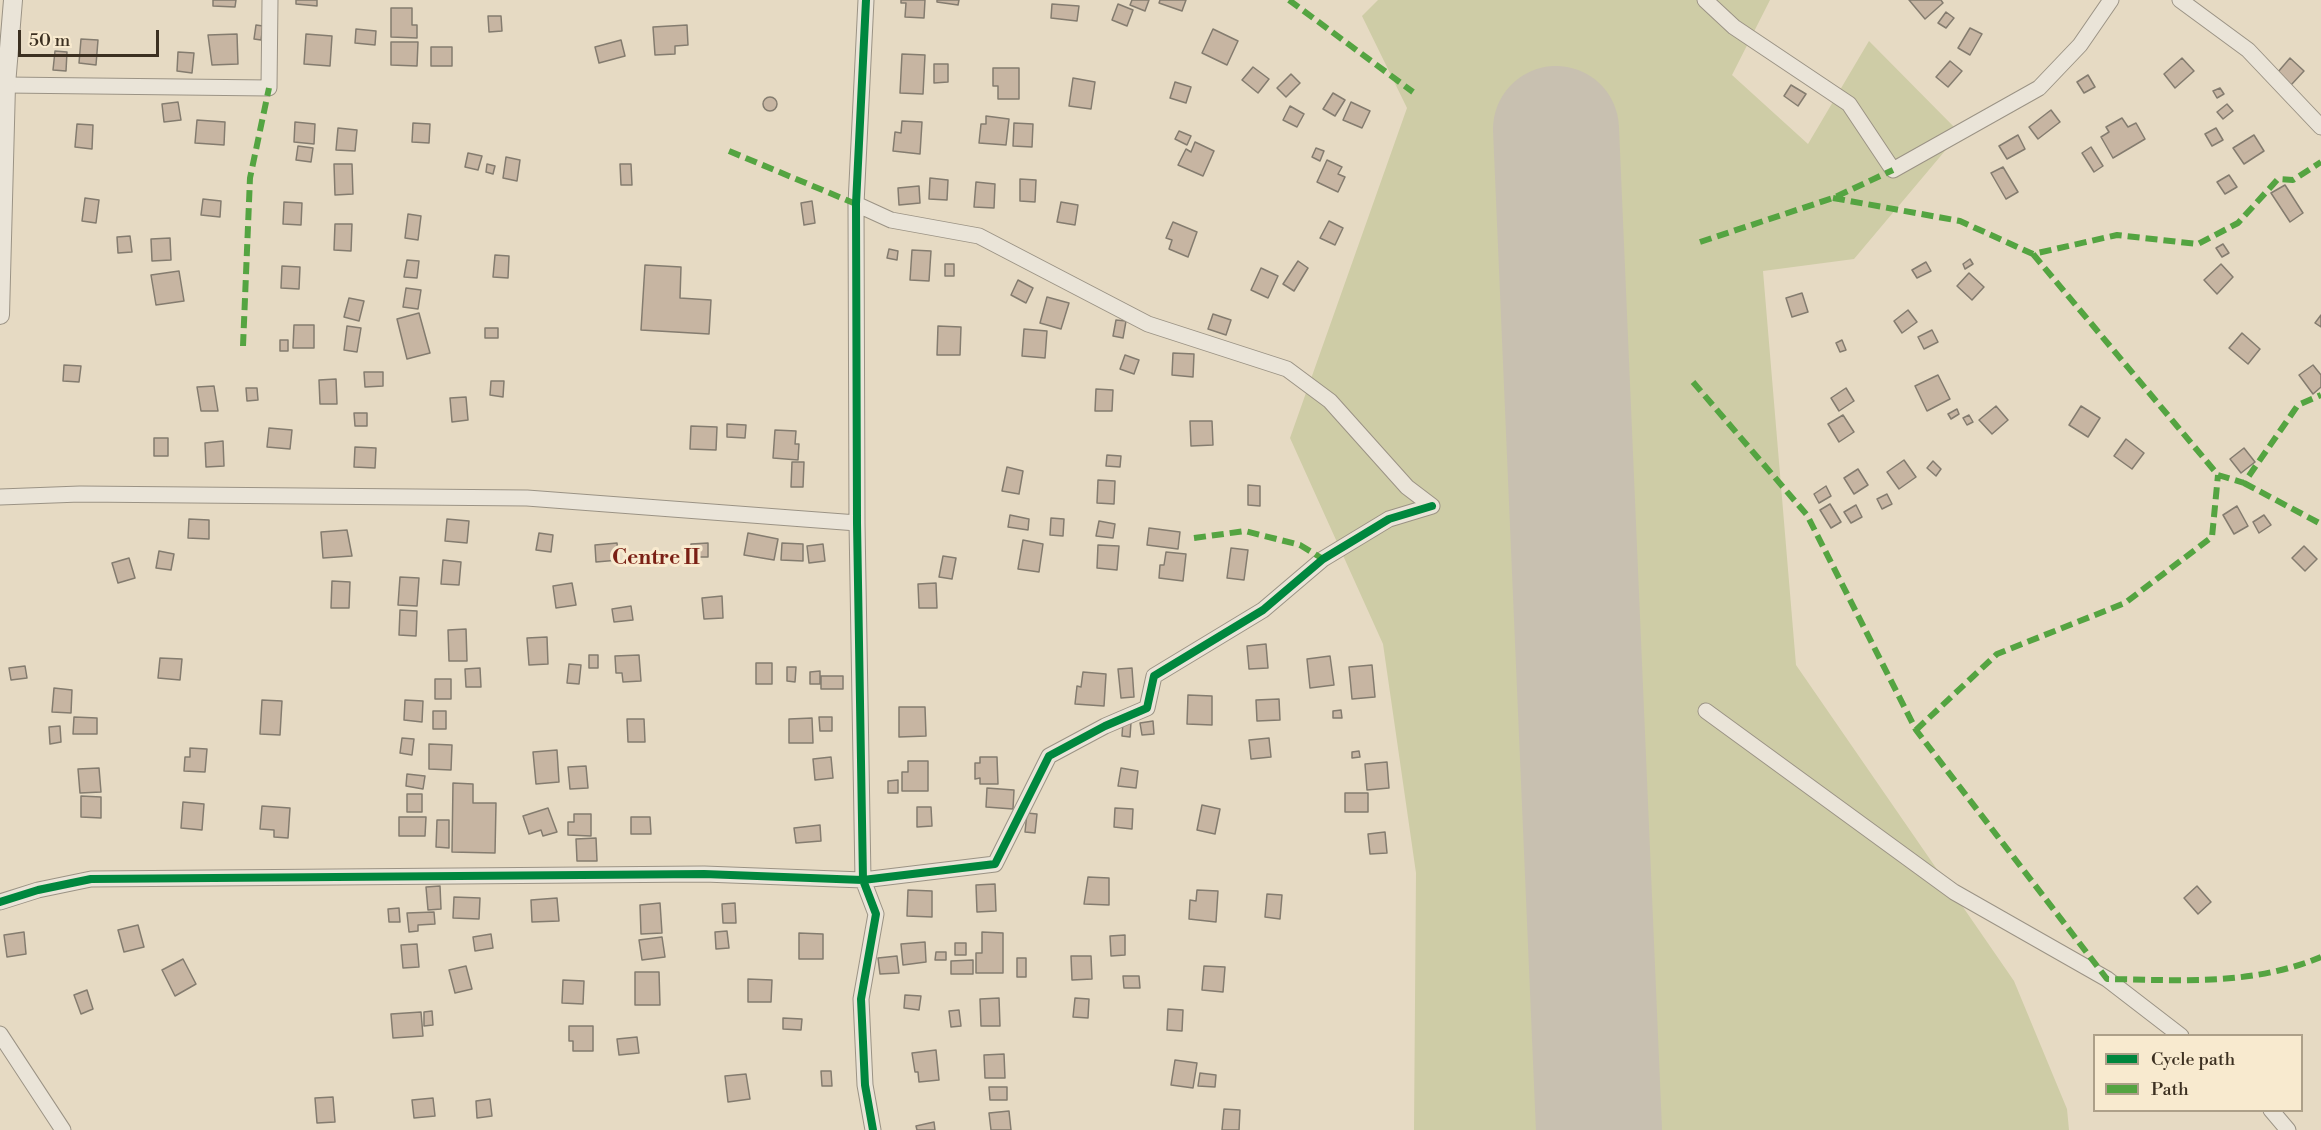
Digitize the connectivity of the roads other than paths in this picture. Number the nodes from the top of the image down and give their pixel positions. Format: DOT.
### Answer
graph roads {
  1 [pos="13,0"];
  2 [pos="270,0"];
  3 [pos="866,0"];
  4 [pos="1705,0"];
  5 [pos="2111,0"];
  6 [pos="2180,0"];
  7 [pos="6,85"];
  8 [pos="2321,127"];
  9 [pos="856,204"];
  10 [pos="1,292"];
  11 [pos="0,315"];
  12 [pos="0,497"];
  13 [pos="857,523"];
  14 [pos="1706,711"];
  15 [pos="863,880"];
  16 [pos="0,902"];
  17 [pos="0,1034"];
  18 [pos="2180,1034"];
  19 [pos="2273,1112"];
  20 [pos="63,1130"];
  21 [pos="873,1130"];
  22 [pos="2288,1130"];
  1 -- 7 [label="street"];
  2 -- 7 [label="street"];
  3 -- 9 [label="street"];
  4 -- 5 [label="street"];
  6 -- 8 [label="street"];
  7 -- 10 [label="street"];
  9 -- 13 [label="street"];
  9 -- 15 [label="street"];
  10 -- 11 [label="street"];
  12 -- 13 [label="street"];
  13 -- 15 [label="street"];
  14 -- 18 [label="street"];
  15 -- 16 [label="street"];
  15 -- 21 [label="street"];
  17 -- 20 [label="street"];
  19 -- 22 [label="street"];
}
